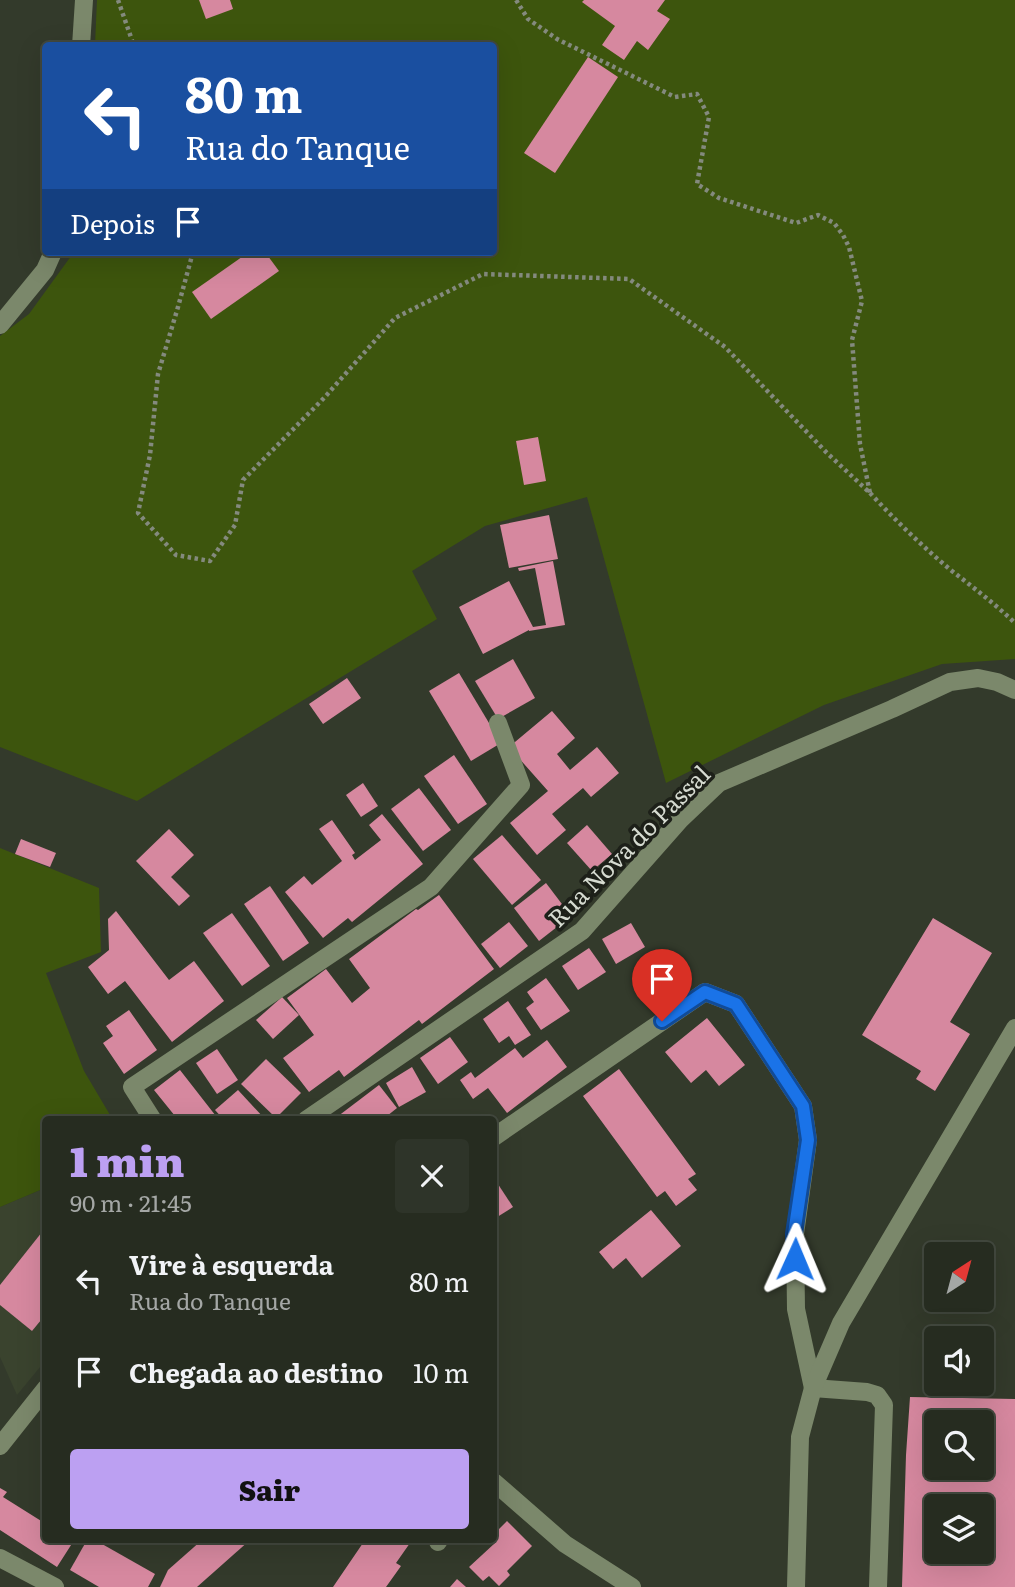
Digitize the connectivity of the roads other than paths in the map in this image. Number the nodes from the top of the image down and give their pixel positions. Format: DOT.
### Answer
graph roads {
  1 [pos="84,0"];
  2 [pos="81,42"];
  3 [pos="51,256"];
  4 [pos="0,325"];
  5 [pos="1015,690"];
  6 [pos="498,723"];
  7 [pos="1015,1028"];
  8 [pos="150,1116"];
  9 [pos="312,1116"];
  10 [pos="497,1135"];
  11 [pos="813,1388"];
  12 [pos="42,1393"];
  13 [pos="0,1446"];
  14 [pos="497,1485"];
  15 [pos="0,1558"];
  16 [pos="55,1587"];
  17 [pos="632,1587"];
  18 [pos="796,1587"];
  19 [pos="878,1587"];
  1 -- 2 [label="street"];
  3 -- 4 [label="street"];
  5 -- 9 [label="street, Rua Nova do Passal"];
  6 -- 8 [label="street"];
  7 -- 11 [label="street"];
  10 -- 11 [label="street"];
  11 -- 18 [label="street"];
  11 -- 19 [label="street"];
  12 -- 13 [label="street"];
  14 -- 17 [label="street"];
  15 -- 16 [label="street"];
}
